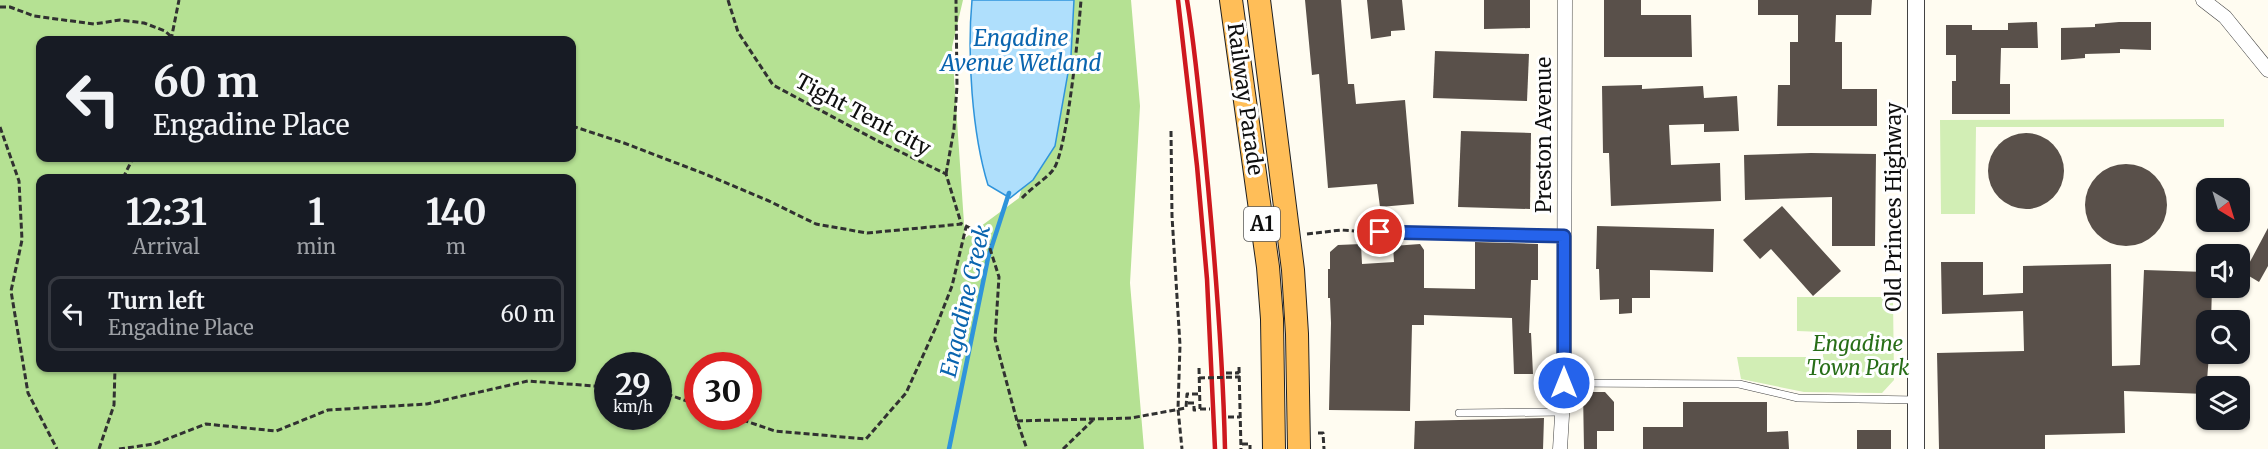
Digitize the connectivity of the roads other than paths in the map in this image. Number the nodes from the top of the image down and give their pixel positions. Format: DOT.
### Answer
graph roads {
  1 [pos="1231,0"];
  2 [pos="1259,0"];
  3 [pos="1565,0"];
  4 [pos="1916,0"];
  5 [pos="2203,0"];
  6 [pos="2268,70"];
  7 [pos="1380,232"];
  8 [pos="1564,236"];
  9 [pos="1564,383"];
  10 [pos="1917,400"];
  11 [pos="1563,412"];
  12 [pos="1459,413"];
  13 [pos="1274,449"];
  14 [pos="1299,449"];
  15 [pos="1560,449"];
  16 [pos="1916,449"];
  1 -- 13 [label="highway, Railway Parade / A1"];
  2 -- 14 [label="highway, Railway Parade / A1"];
  3 -- 8 [label="street, Preston Avenue"];
  4 -- 10 [label="street, Old Princes Highway"];
  5 -- 6 [label="street"];
  7 -- 8 [label="lane"];
  8 -- 9 [label="street, Preston Avenue"];
  9 -- 10 [label="lane"];
  9 -- 11 [label="street, Preston Avenue"];
  10 -- 16 [label="street, Old Princes Highway"];
  11 -- 12 [label="lane"];
  11 -- 15 [label="street, Preston Avenue"];
}
